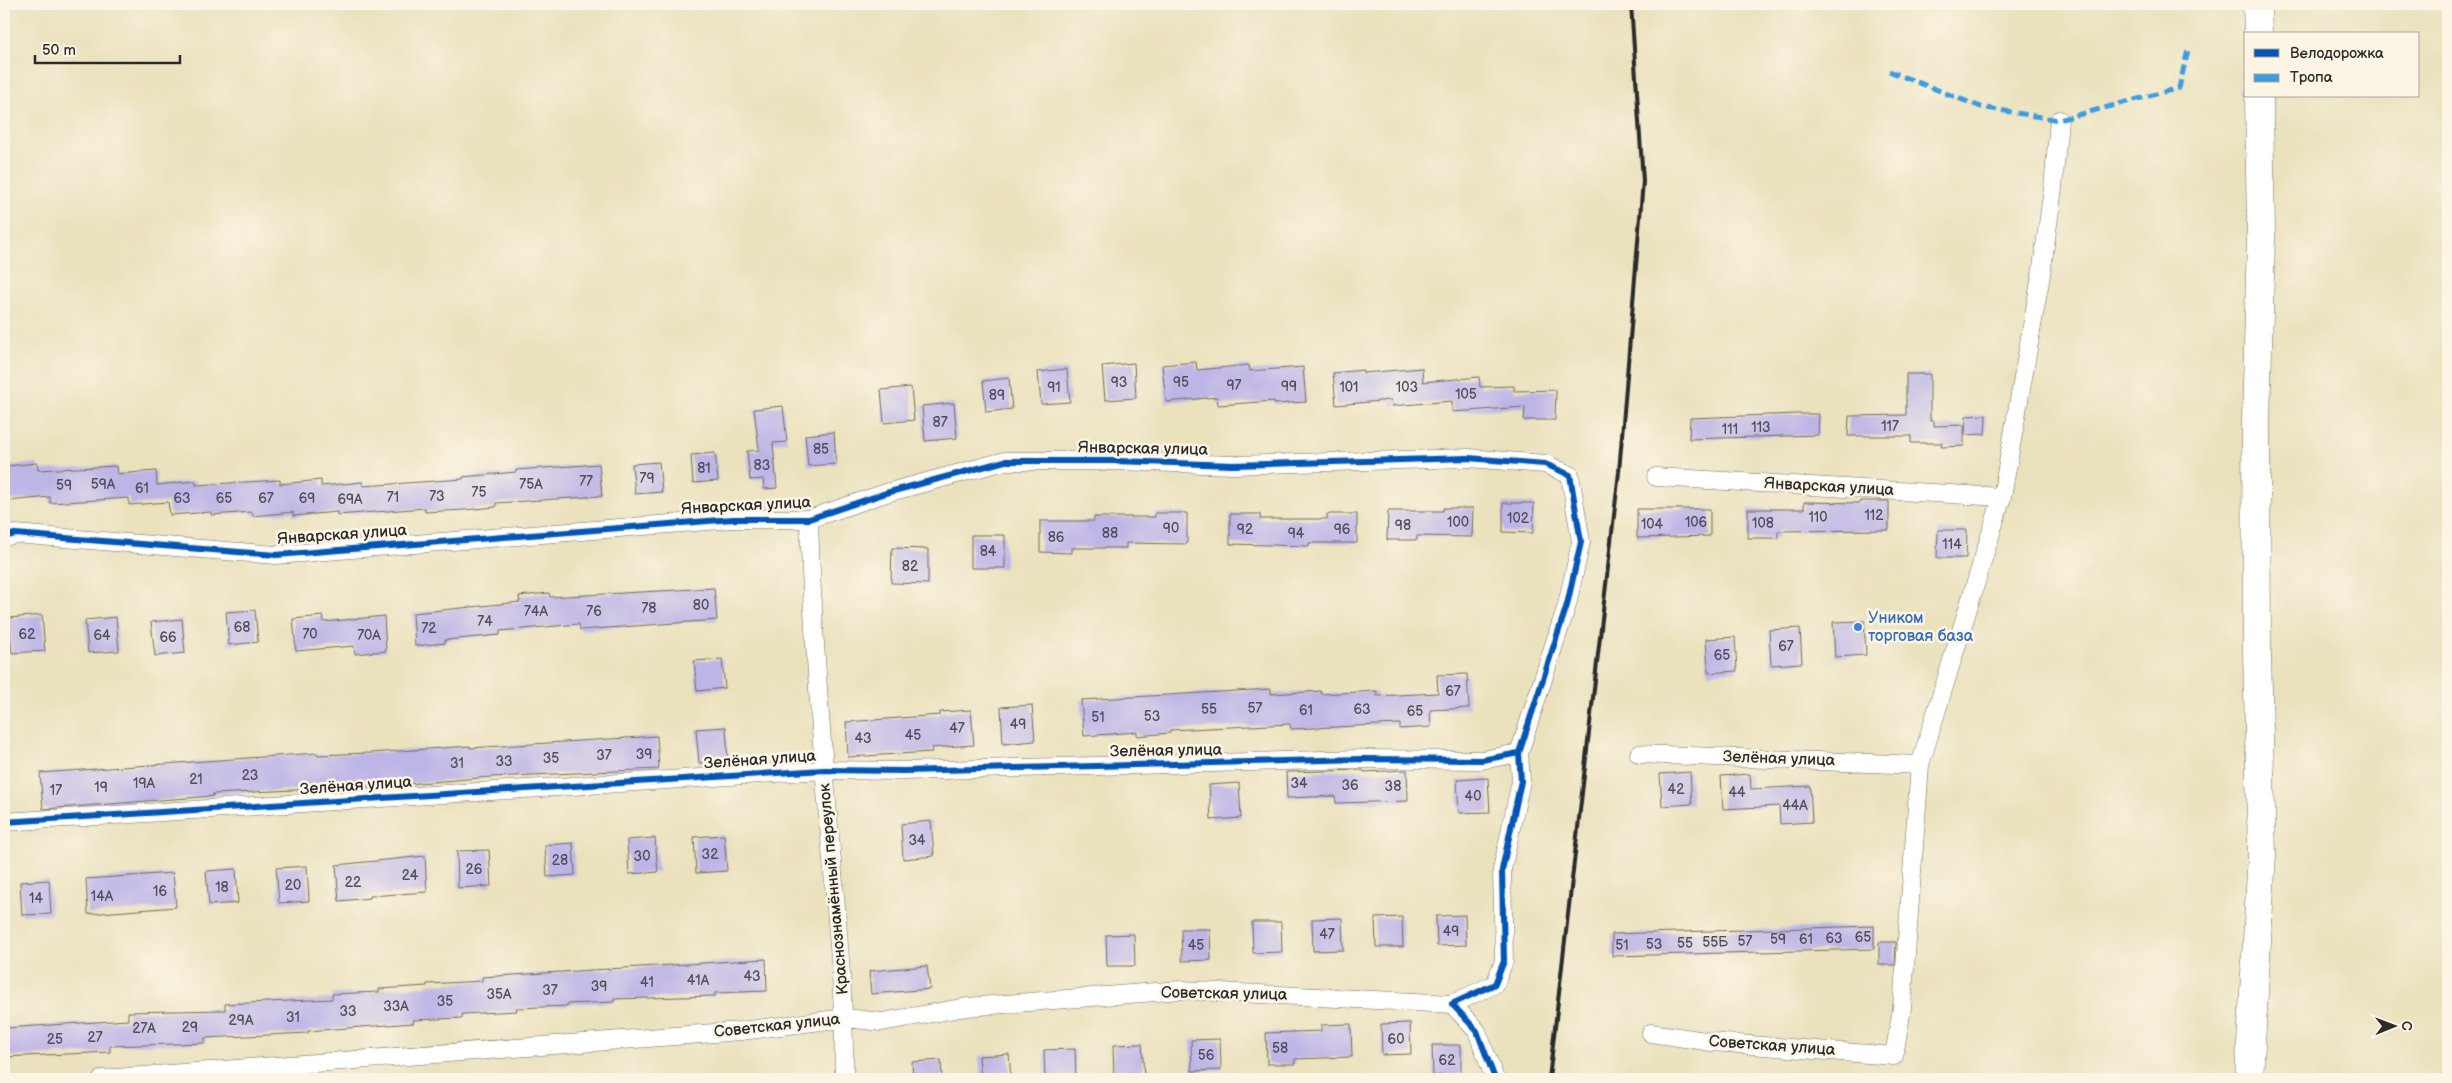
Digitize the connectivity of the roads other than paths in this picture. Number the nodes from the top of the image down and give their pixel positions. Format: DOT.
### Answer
graph roads {
  1 [pos="2257,4"];
  2 [pos="2258,32"];
  3 [pos="2259,98"];
  4 [pos="2058,120"];
  5 [pos="1656,477"];
  6 [pos="2002,497"];
  7 [pos="809,519"];
  8 [pos="8,535"];
  9 [pos="1519,754"];
  10 [pos="1639,754"];
  11 [pos="1920,765"];
  12 [pos="824,770"];
  13 [pos="4,822"];
  14 [pos="1452,1004"];
  15 [pos="845,1018"];
  16 [pos="1650,1033"];
  17 [pos="102,1079"];
  18 [pos="844,1079"];
  19 [pos="1495,1079"];
  20 [pos="2249,1079"];
  1 -- 2 [label="main road"];
  3 -- 20 [label="main road"];
  4 -- 6 [label="street"];
  5 -- 6 [label="street, Январская улица"];
  6 -- 11 [label="street"];
  7 -- 8 [label="street, Январская улица"];
  7 -- 9 [label="street, Январская улица"];
  7 -- 12 [label="street, Краснознамённый переулок"];
  9 -- 12 [label="street, Зелёная улица"];
  9 -- 14 [label="street"];
  10 -- 11 [label="street, Зелёная улица"];
  11 -- 16 [label="street, Советская улица"];
  12 -- 13 [label="street, Зелёная улица"];
  12 -- 15 [label="street, Краснознамённый переулок"];
  14 -- 15 [label="street, Советская улица"];
  14 -- 19 [label="street"];
  15 -- 17 [label="street, Советская улица"];
  15 -- 18 [label="street, Краснознамённый переулок"];
}
